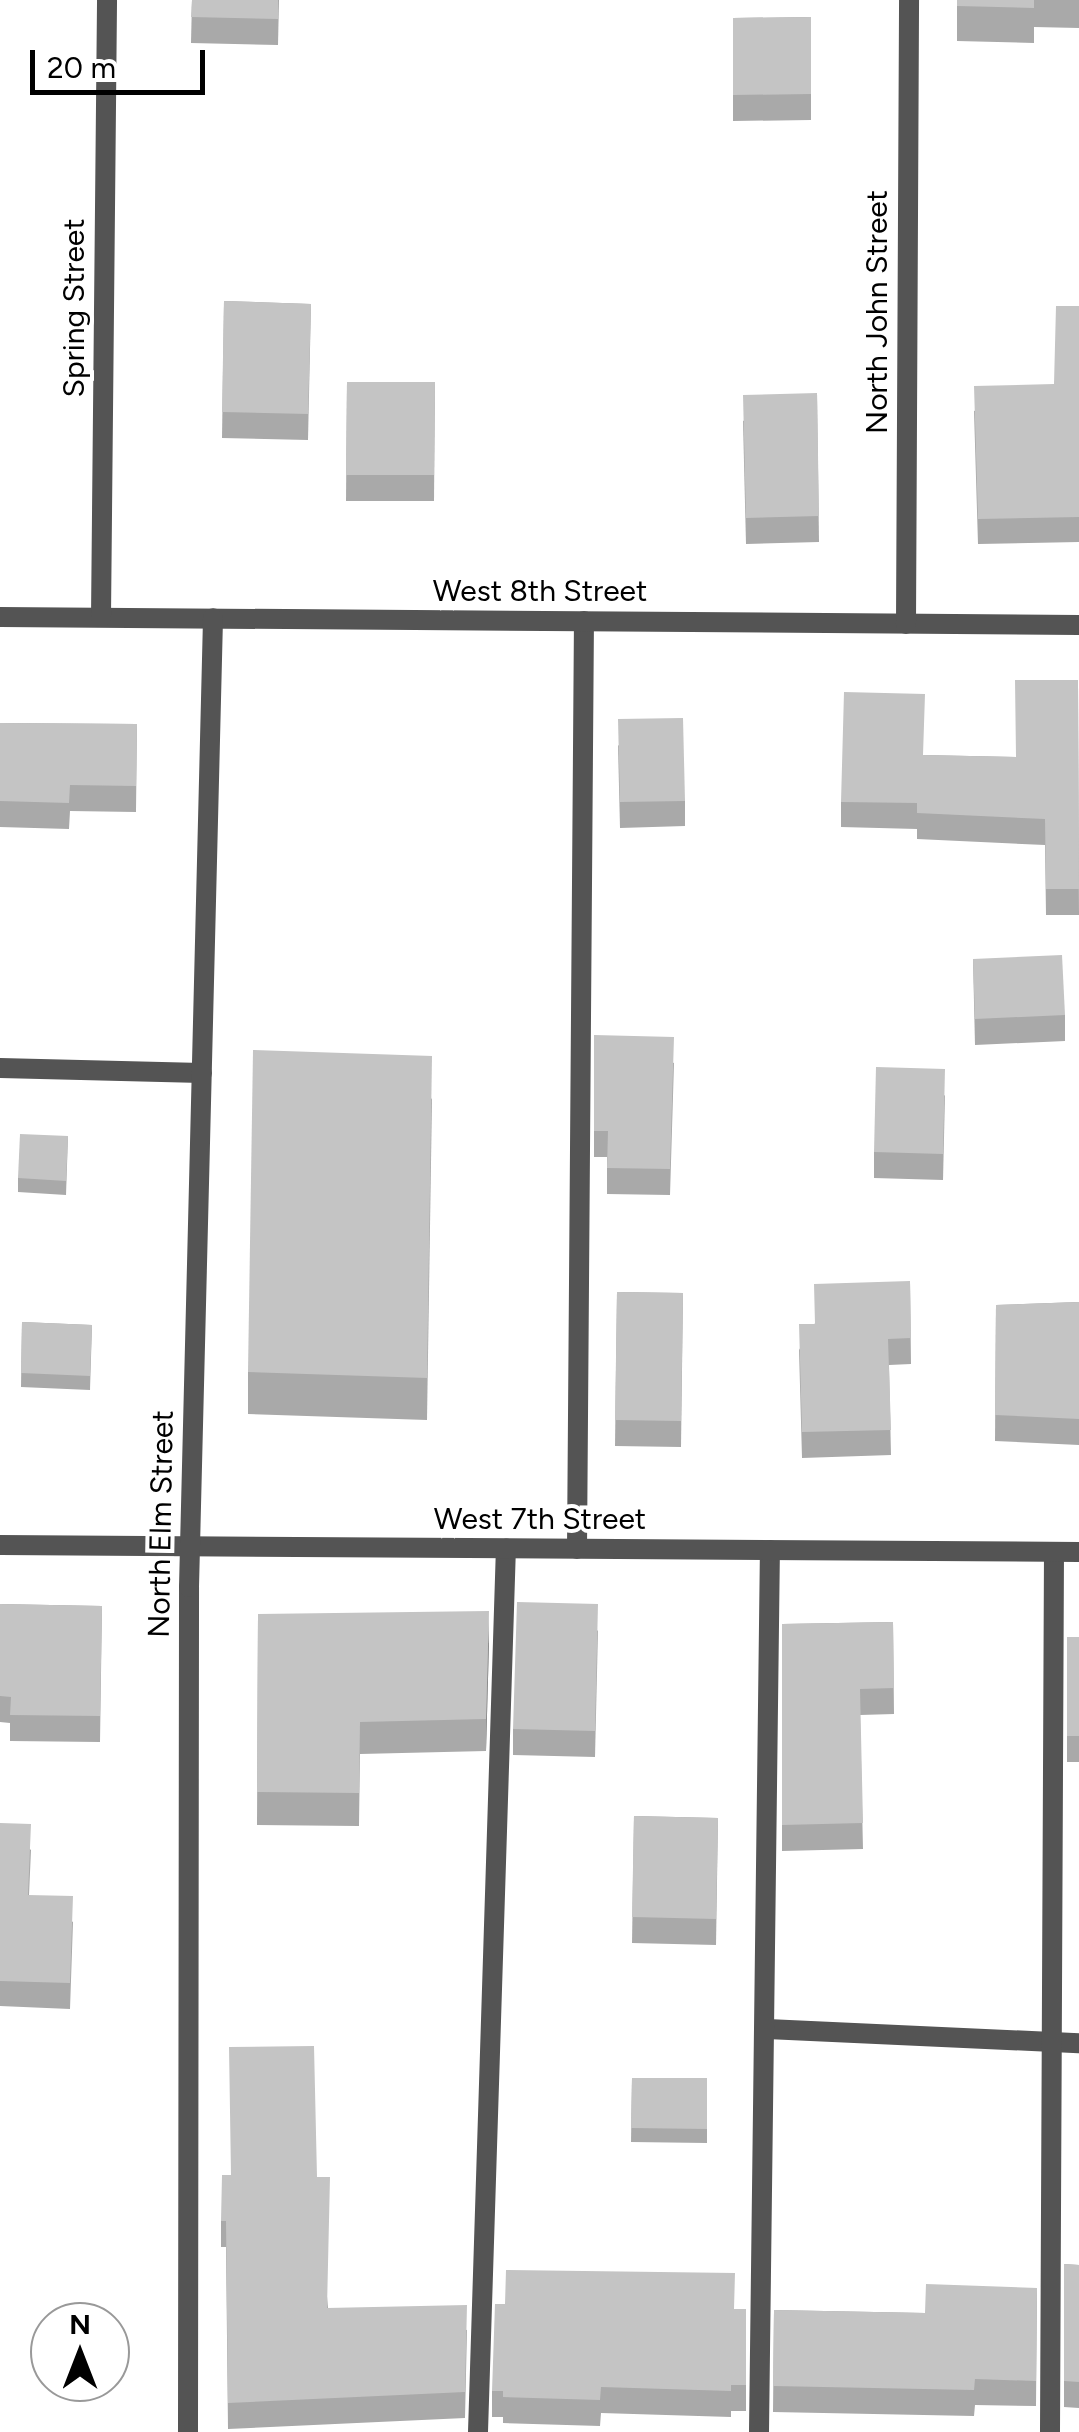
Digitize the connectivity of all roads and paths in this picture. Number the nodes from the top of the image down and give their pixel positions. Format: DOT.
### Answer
graph roads {
  1 [pos="107,0"];
  2 [pos="909,0"];
  3 [pos="0,616"];
  4 [pos="102,618"];
  5 [pos="213,618"];
  6 [pos="584,621"];
  7 [pos="906,624"];
  8 [pos="1079,625"];
  9 [pos="0,1068"];
  10 [pos="202,1072"];
  11 [pos="0,1545"];
  12 [pos="190,1546"];
  13 [pos="506,1548"];
  14 [pos="578,1549"];
  15 [pos="770,1550"];
  16 [pos="1054,1552"];
  17 [pos="1079,1552"];
  18 [pos="767,2029"];
  19 [pos="1051,2042"];
  20 [pos="1079,2042"];
  21 [pos="188,2432"];
  22 [pos="478,2432"];
  23 [pos="759,2432"];
  24 [pos="1050,2432"];
  1 -- 4 [label="street, Spring Street"];
  2 -- 7 [label="street, North John Street"];
  3 -- 4 [label="street, West 8th Street"];
  4 -- 5 [label="street, West 8th Street"];
  5 -- 6 [label="street, West 8th Street"];
  5 -- 10 [label="street, North Elm Street"];
  6 -- 7 [label="street, West 8th Street"];
  6 -- 14 [label="street"];
  7 -- 8 [label="street, West 8th Street"];
  9 -- 10 [label="street"];
  10 -- 12 [label="street, North Elm Street"];
  11 -- 12 [label="street, West 7th Street"];
  12 -- 13 [label="street, West 7th Street"];
  12 -- 21 [label="street, North Elm Street"];
  13 -- 14 [label="street, West 7th Street"];
  13 -- 22 [label="street"];
  14 -- 15 [label="street, West 7th Street"];
  15 -- 16 [label="street, West 7th Street"];
  15 -- 18 [label="street"];
  16 -- 17 [label="street, West 7th Street"];
  16 -- 19 [label="street"];
  18 -- 19 [label="street"];
  18 -- 23 [label="street"];
  19 -- 20 [label="street"];
  19 -- 24 [label="street"];
}
